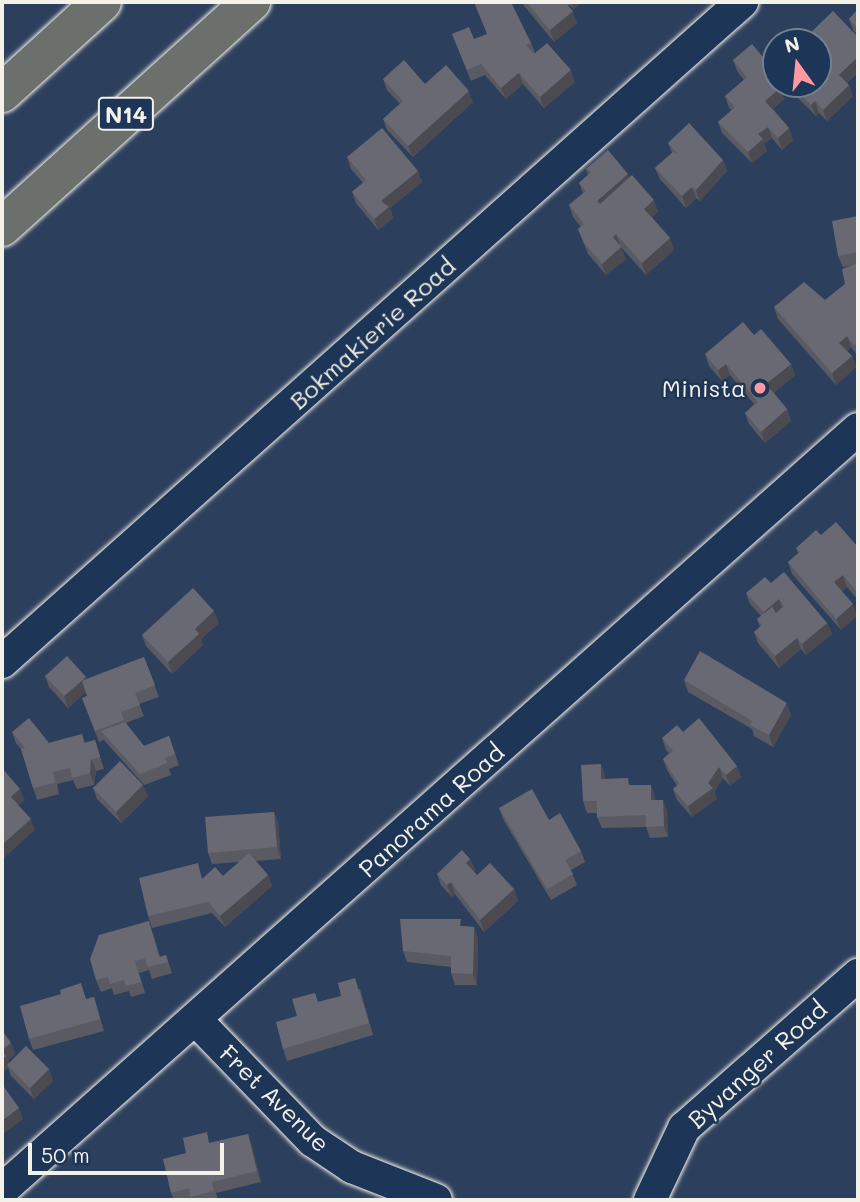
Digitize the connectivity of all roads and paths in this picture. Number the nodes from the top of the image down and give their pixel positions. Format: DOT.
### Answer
graph roads {
  1 [pos="102,2"];
  2 [pos="251,2"];
  3 [pos="742,2"];
  4 [pos="2,93"];
  5 [pos="2,227"];
  6 [pos="858,429"];
  7 [pos="2,662"];
  8 [pos="858,975"];
  9 [pos="197,1020"];
  10 [pos="2,1190"];
  11 [pos="436,1200"];
  12 [pos="650,1200"];
  1 -- 4 [label="highway"];
  2 -- 5 [label="highway, N14"];
  3 -- 7 [label="street, Bokmakierie Road"];
  6 -- 9 [label="street, Panorama Road"];
  8 -- 12 [label="street, Byvanger Road"];
  9 -- 10 [label="street, Panorama Road"];
  9 -- 11 [label="street, Fret Avenue"];
}
